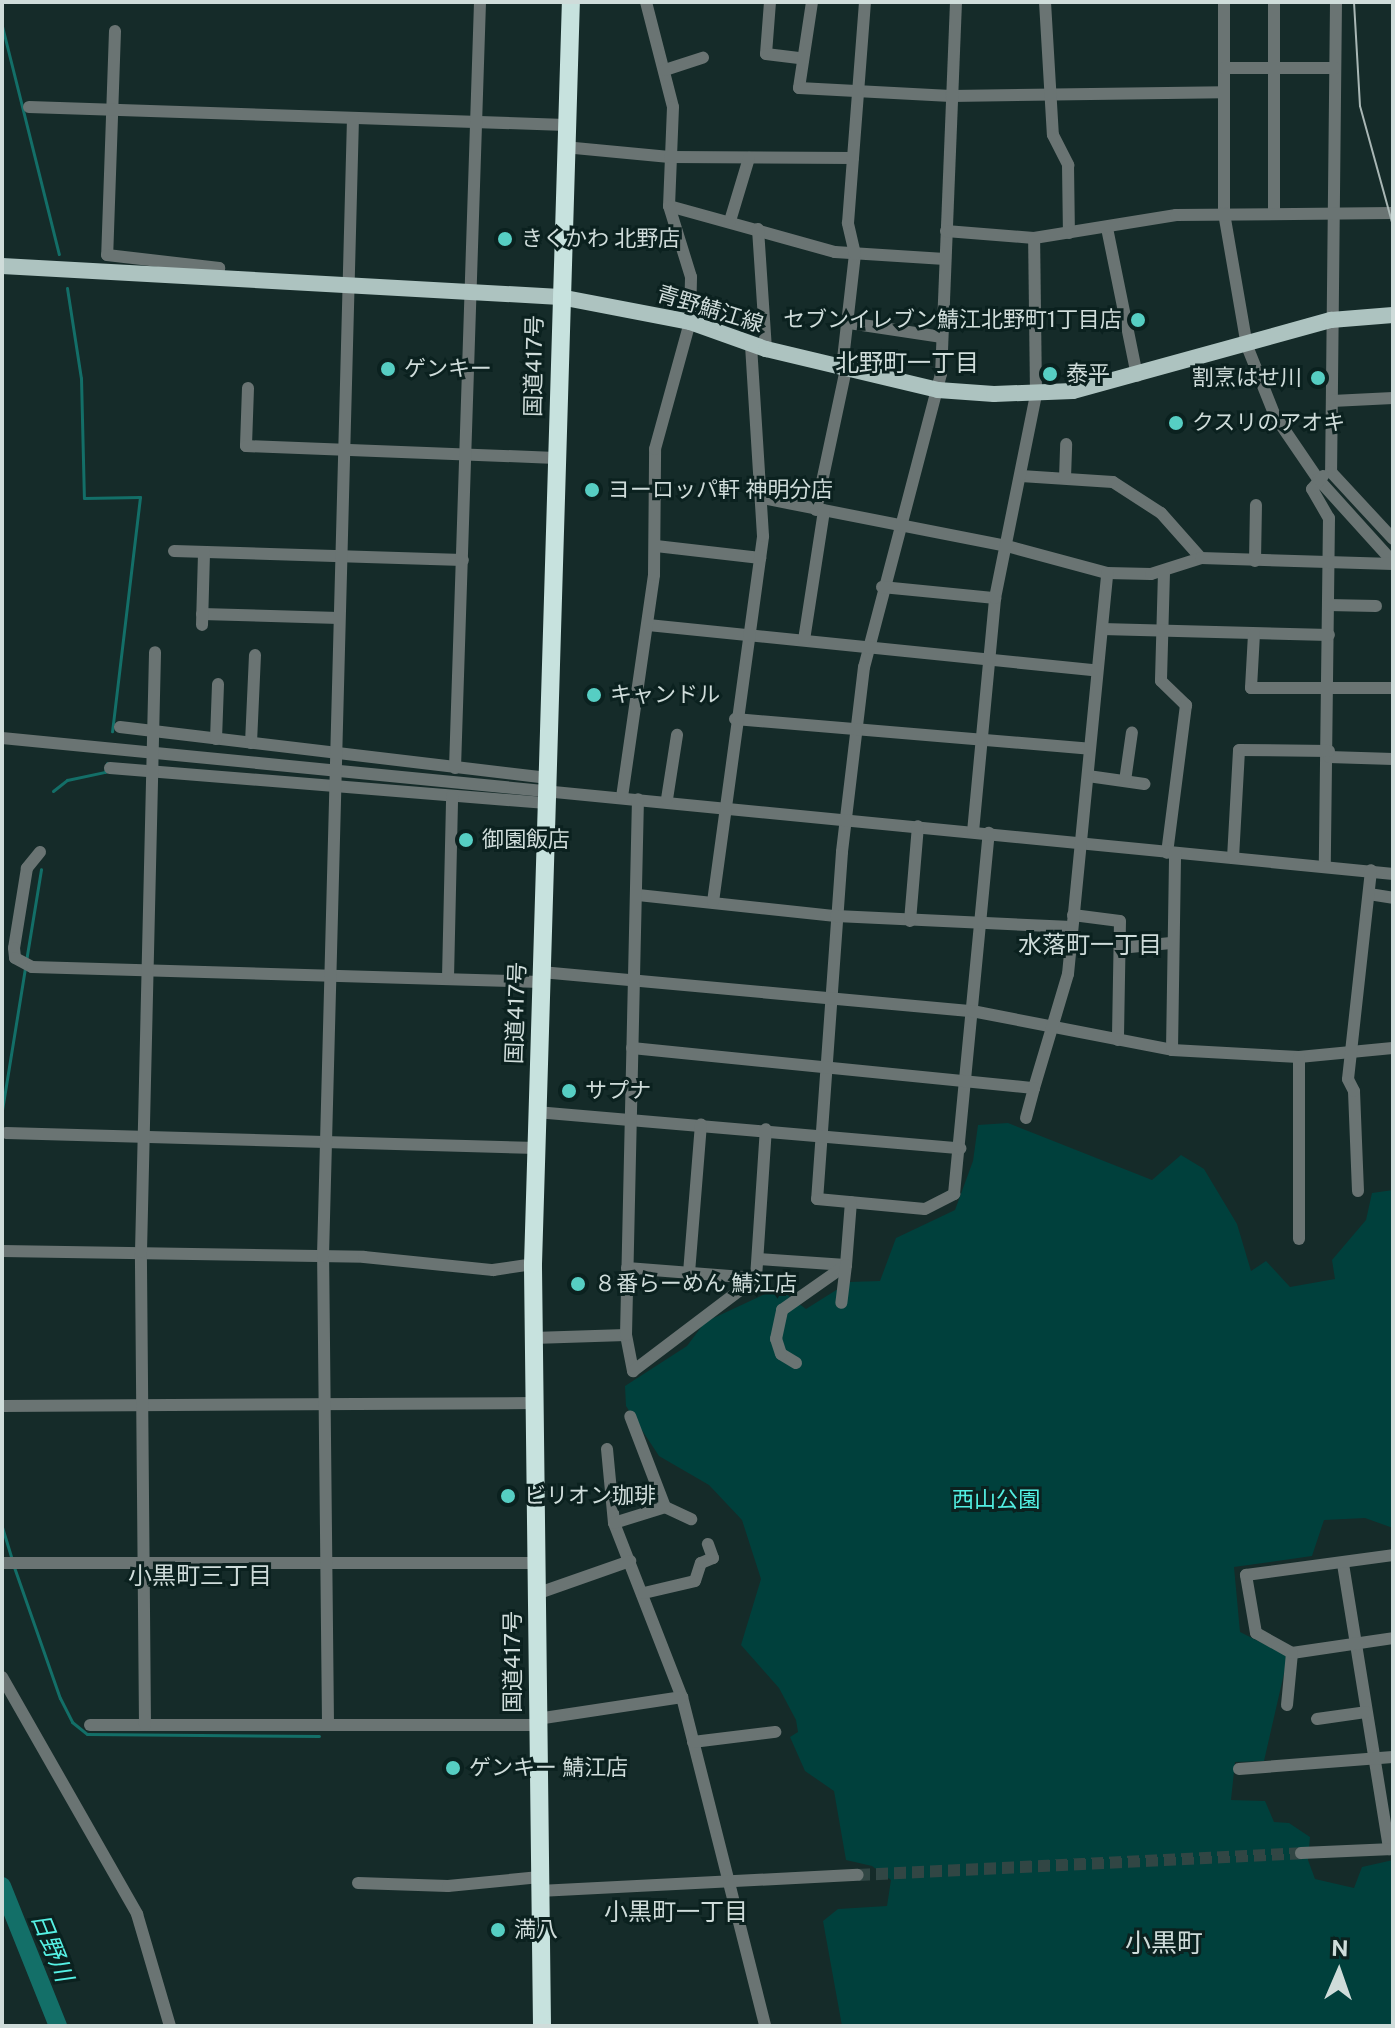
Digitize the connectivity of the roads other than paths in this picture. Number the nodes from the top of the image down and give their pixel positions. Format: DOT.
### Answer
graph roads {
  1 [pos="480,2"];
  2 [pos="571,2"];
  3 [pos="646,2"];
  4 [pos="770,2"];
  5 [pos="812,2"];
  6 [pos="865,2"];
  7 [pos="956,2"];
  8 [pos="1045,2"];
  9 [pos="1224,2"];
  10 [pos="1274,2"];
  11 [pos="1336,2"];
  12 [pos="115,31"];
  13 [pos="703,58"];
  14 [pos="801,58"];
  15 [pos="1273,67"];
  16 [pos="1224,68"];
  17 [pos="1335,68"];
  18 [pos="665,70"];
  19 [pos="858,91"];
  20 [pos="1223,92"];
  21 [pos="1049,94"];
  22 [pos="951,96"];
  23 [pos="29,107"];
  24 [pos="112,110"];
  25 [pos="353,118"];
  26 [pos="477,122"];
  27 [pos="566,125"];
  28 [pos="564,147"];
  29 [pos="670,157"];
  30 [pos="749,158"];
  31 [pos="853,158"];
  32 [pos="669,206"];
  33 [pos="1274,211"];
  34 [pos="1333,212"];
  35 [pos="1224,213"];
  36 [pos="1393,213"];
  37 [pos="730,221"];
  38 [pos="1107,228"];
  39 [pos="758,229"];
  40 [pos="946,231"];
  41 [pos="1069,233"];
  42 [pos="1034,238"];
  43 [pos="855,254"];
  44 [pos="945,259"];
  45 [pos="2,266"];
  46 [pos="218,279"];
  47 [pos="349,287"];
  48 [pos="471,294"];
  49 [pos="560,297"];
  50 [pos="1393,315"];
  51 [pos="1331,320"];
  52 [pos="690,322"];
  53 [pos="849,323"];
  54 [pos="942,337"];
  55 [pos="759,346"];
  56 [pos="1247,346"];
  57 [pos="844,369"];
  58 [pos="1137,376"];
  59 [pos="248,388"];
  60 [pos="938,390"];
  61 [pos="1036,394"];
  62 [pos="1393,398"];
  63 [pos="1332,401"];
  64 [pos="1066,444"];
  65 [pos="344,450"];
  66 [pos="467,454"];
  67 [pos="556,458"];
  68 [pos="1331,472"];
  69 [pos="1021,476"];
  70 [pos="1065,478"];
  71 [pos="1318,479"];
  72 [pos="762,498"];
  73 [pos="1256,505"];
  74 [pos="820,510"];
  75 [pos="896,528"];
  76 [pos="1393,539"];
  77 [pos="656,546"];
  78 [pos="1007,546"];
  79 [pos="174,551"];
  80 [pos="204,552"];
  81 [pos="341,556"];
  82 [pos="760,558"];
  83 [pos="1201,558"];
  84 [pos="463,560"];
  85 [pos="1255,561"];
  86 [pos="1392,562"];
  87 [pos="1329,563"];
  88 [pos="1164,572"];
  89 [pos="1107,573"];
  90 [pos="882,587"];
  91 [pos="995,598"];
  92 [pos="1328,605"];
  93 [pos="1376,606"];
  94 [pos="339,618"];
  95 [pos="648,625"];
  96 [pos="1102,629"];
  97 [pos="1163,631"];
  98 [pos="749,634"];
  99 [pos="1254,634"];
  100 [pos="1329,635"];
  101 [pos="804,640"];
  102 [pos="869,646"];
  103 [pos="155,652"];
  104 [pos="255,655"];
  105 [pos="988,660"];
  106 [pos="1097,671"];
  107 [pos="218,684"];
  108 [pos="1393,688"];
  109 [pos="1328,690"];
  110 [pos="735,719"];
  111 [pos="857,725"];
  112 [pos="120,727"];
  113 [pos="154,730"];
  114 [pos="1132,732"];
  115 [pos="677,735"];
  116 [pos="2,738"];
  117 [pos="216,739"];
  118 [pos="982,739"];
  119 [pos="251,743"];
  120 [pos="1090,749"];
  121 [pos="154,751"];
  122 [pos="334,753"];
  123 [pos="1329,754"];
  124 [pos="1393,759"];
  125 [pos="110,768"];
  126 [pos="455,768"];
  127 [pos="154,772"];
  128 [pos="334,776"];
  129 [pos="1088,776"];
  130 [pos="1125,781"];
  131 [pos="1144,784"];
  132 [pos="548,791"];
  133 [pos="452,796"];
  134 [pos="622,797"];
  135 [pos="638,799"];
  136 [pos="667,799"];
  137 [pos="723,805"];
  138 [pos="846,819"];
  139 [pos="918,826"];
  140 [pos="973,832"];
  141 [pos="989,833"];
  142 [pos="1082,843"];
  143 [pos="40,852"];
  144 [pos="1171,853"];
  145 [pos="1233,858"];
  146 [pos="1393,863"];
  147 [pos="1325,867"];
  148 [pos="1371,870"];
  149 [pos="1393,874"];
  150 [pos="1369,894"];
  151 [pos="638,895"];
  152 [pos="1393,898"];
  153 [pos="713,902"];
  154 [pos="836,916"];
  155 [pos="910,921"];
  156 [pos="1072,921"];
  157 [pos="979,926"];
  158 [pos="1171,943"];
  159 [pos="1120,948"];
  160 [pos="150,972"];
  161 [pos="331,973"];
  162 [pos="541,977"];
  163 [pos="448,978"];
  164 [pos="636,979"];
  165 [pos="832,999"];
  166 [pos="972,1011"];
  167 [pos="1056,1023"];
  168 [pos="1118,1040"];
  169 [pos="632,1048"];
  170 [pos="1393,1048"];
  171 [pos="1172,1050"];
  172 [pos="1349,1055"];
  173 [pos="1299,1057"];
  174 [pos="826,1065"];
  175 [pos="964,1084"];
  176 [pos="1034,1088"];
  177 [pos="536,1112"];
  178 [pos="632,1116"];
  179 [pos="1026,1118"];
  180 [pos="701,1124"];
  181 [pos="766,1129"];
  182 [pos="6,1133"];
  183 [pos="822,1135"];
  184 [pos="144,1137"];
  185 [pos="328,1144"];
  186 [pos="537,1148"];
  187 [pos="960,1148"];
  188 [pos="1358,1191"];
  189 [pos="851,1202"];
  190 [pos="1299,1239"];
  191 [pos="2,1251"];
  192 [pos="141,1252"];
  193 [pos="323,1256"];
  194 [pos="758,1259"];
  195 [pos="533,1264"];
  196 [pos="846,1265"];
  197 [pos="627,1268"];
  198 [pos="689,1273"];
  199 [pos="756,1278"];
  200 [pos="841,1303"];
  201 [pos="626,1335"];
  202 [pos="533,1338"];
  203 [pos="796,1363"];
  204 [pos="534,1403"];
  205 [pos="325,1404"];
  206 [pos="2,1406"];
  207 [pos="144,1406"];
  208 [pos="630,1416"];
  209 [pos="607,1449"];
  210 [pos="665,1507"];
  211 [pos="691,1519"];
  212 [pos="614,1523"];
  213 [pos="708,1544"];
  214 [pos="1393,1555"];
  215 [pos="630,1561"];
  216 [pos="9,1563"];
  217 [pos="537,1563"];
  218 [pos="1343,1564"];
  219 [pos="327,1566"];
  220 [pos="146,1567"];
  221 [pos="644,1593"];
  222 [pos="536,1594"];
  223 [pos="1393,1638"];
  224 [pos="1355,1644"];
  225 [pos="1292,1653"];
  226 [pos="2,1677"];
  227 [pos="682,1697"];
  228 [pos="1287,1705"];
  229 [pos="1366,1712"];
  230 [pos="1317,1719"];
  231 [pos="537,1722"];
  232 [pos="328,1724"];
  233 [pos="90,1725"];
  234 [pos="145,1725"];
  235 [pos="775,1732"];
  236 [pos="693,1742"];
  237 [pos="1393,1757"];
  238 [pos="1375,1758"];
  239 [pos="1239,1769"];
  240 [pos="1391,1849"];
  241 [pos="1301,1853"];
  242 [pos="858,1875"];
  243 [pos="725,1882"];
  244 [pos="358,1883"];
  245 [pos="540,1884"];
  246 [pos="170,2026"];
  247 [pos="542,2026"];
  248 [pos="765,2026"];
  1 -- 26 [label="street"];
  2 -- 27 [label="highway, 国道417号"];
  3 -- 18 [label="street"];
  4 -- 14 [label="street"];
  5 -- 14 [label="street"];
  6 -- 19 [label="street"];
  7 -- 22 [label="street"];
  8 -- 21 [label="street"];
  9 -- 16 [label="street"];
  10 -- 15 [label="street"];
  11 -- 17 [label="street"];
  12 -- 24 [label="street"];
  13 -- 18 [label="street"];
  14 -- 19 [label="street"];
  15 -- 16 [label="street"];
  15 -- 17 [label="street"];
  15 -- 33 [label="street"];
  16 -- 20 [label="street"];
  17 -- 34 [label="street"];
  18 -- 29 [label="street"];
  19 -- 22 [label="street"];
  19 -- 31 [label="street"];
  20 -- 21 [label="street"];
  20 -- 35 [label="street"];
  21 -- 22 [label="street"];
  21 -- 41 [label="street"];
  22 -- 40 [label="street"];
  23 -- 24 [label="street"];
  24 -- 25 [label="street"];
  24 -- 46 [label="street"];
  25 -- 26 [label="street"];
  25 -- 47 [label="street"];
  26 -- 27 [label="street"];
  26 -- 48 [label="street"];
  27 -- 28 [label="highway, 国道417号"];
  28 -- 29 [label="street"];
  28 -- 49 [label="highway, 国道417号"];
  29 -- 30 [label="street"];
  29 -- 32 [label="street"];
  30 -- 31 [label="street"];
  30 -- 37 [label="street"];
  31 -- 43 [label="street"];
  32 -- 37 [label="street"];
  32 -- 52 [label="street"];
  33 -- 34 [label="street"];
  33 -- 35 [label="street"];
  34 -- 36 [label="street"];
  34 -- 51 [label="street"];
  35 -- 38 [label="street"];
  35 -- 56 [label="street"];
  37 -- 39 [label="street"];
  38 -- 41 [label="street"];
  38 -- 58 [label="street"];
  39 -- 43 [label="street"];
  39 -- 55 [label="street"];
  40 -- 42 [label="street"];
  40 -- 44 [label="street"];
  41 -- 42 [label="street"];
  42 -- 61 [label="street"];
  43 -- 44 [label="street"];
  43 -- 53 [label="street"];
  44 -- 54 [label="street"];
  45 -- 46 [label="main road, 青野鯖江線"];
  46 -- 47 [label="main road, 青野鯖江線"];
  47 -- 48 [label="main road, 青野鯖江線"];
  47 -- 65 [label="street"];
  48 -- 49 [label="main road, 青野鯖江線"];
  48 -- 66 [label="street"];
  49 -- 52 [label="main road, 青野鯖江線"];
  49 -- 67 [label="highway, 国道417号"];
  50 -- 51 [label="main road, 青野鯖江線"];
  51 -- 56 [label="main road, 青野鯖江線"];
  51 -- 63 [label="street"];
  52 -- 55 [label="main road, 青野鯖江線"];
  52 -- 77 [label="street"];
  53 -- 54 [label="street"];
  53 -- 57 [label="street"];
  54 -- 60 [label="street"];
  55 -- 57 [label="main road, 青野鯖江線"];
  55 -- 72 [label="street"];
  56 -- 58 [label="main road, 青野鯖江線"];
  56 -- 71 [label="street"];
  57 -- 60 [label="main road, 青野鯖江線"];
  57 -- 74 [label="street"];
  58 -- 61 [label="main road, 青野鯖江線"];
  59 -- 65 [label="street"];
  60 -- 61 [label="main road, 青野鯖江線"];
  60 -- 75 [label="street"];
  61 -- 69 [label="street"];
  62 -- 63 [label="street"];
  63 -- 68 [label="street"];
  64 -- 70 [label="street"];
  65 -- 66 [label="street"];
  65 -- 81 [label="street"];
  66 -- 67 [label="street"];
  66 -- 84 [label="street"];
  67 -- 132 [label="highway, 国道417号"];
  68 -- 71 [label="street"];
  68 -- 76 [label="street"];
  69 -- 70 [label="street"];
  69 -- 78 [label="street"];
  70 -- 83 [label="street"];
  71 -- 86 [label="street"];
  71 -- 87 [label="street"];
  72 -- 74 [label="street"];
  72 -- 82 [label="street"];
  73 -- 85 [label="street"];
  74 -- 75 [label="street"];
  74 -- 101 [label="street"];
  75 -- 78 [label="street"];
  75 -- 90 [label="street"];
  77 -- 82 [label="street"];
  77 -- 95 [label="street"];
  78 -- 89 [label="street"];
  78 -- 91 [label="street"];
  79 -- 80 [label="street"];
  80 -- 81 [label="street"];
  80 -- 94 [label="street"];
  81 -- 84 [label="street"];
  81 -- 94 [label="street"];
  82 -- 98 [label="street"];
  83 -- 85 [label="street"];
  83 -- 88 [label="street"];
  84 -- 126 [label="street"];
  85 -- 87 [label="street"];
  86 -- 87 [label="street"];
  87 -- 92 [label="street"];
  88 -- 89 [label="street"];
  88 -- 97 [label="street"];
  89 -- 96 [label="street"];
  90 -- 91 [label="street"];
  90 -- 102 [label="street"];
  91 -- 105 [label="street"];
  92 -- 93 [label="street"];
  92 -- 100 [label="street"];
  94 -- 122 [label="street"];
  95 -- 98 [label="street"];
  95 -- 134 [label="street"];
  96 -- 97 [label="street"];
  96 -- 106 [label="street"];
  97 -- 99 [label="street"];
  97 -- 144 [label="street"];
  98 -- 101 [label="street"];
  98 -- 110 [label="street"];
  99 -- 100 [label="street"];
  99 -- 109 [label="street"];
  100 -- 109 [label="street"];
  101 -- 102 [label="street"];
  102 -- 105 [label="street"];
  102 -- 111 [label="street"];
  103 -- 113 [label="street"];
  104 -- 119 [label="street"];
  105 -- 106 [label="street"];
  105 -- 118 [label="street"];
  106 -- 120 [label="street"];
  107 -- 117 [label="street"];
  108 -- 109 [label="street"];
  109 -- 123 [label="street"];
  110 -- 111 [label="street"];
  110 -- 137 [label="street"];
  111 -- 118 [label="street"];
  111 -- 138 [label="street"];
  112 -- 113 [label="street"];
  113 -- 117 [label="street"];
  113 -- 121 [label="street"];
  114 -- 130 [label="street"];
  115 -- 136 [label="street"];
  116 -- 121 [label="street"];
  117 -- 119 [label="street"];
  118 -- 120 [label="street"];
  118 -- 140 [label="street"];
  119 -- 122 [label="street"];
  120 -- 129 [label="street"];
  121 -- 127 [label="street"];
  121 -- 128 [label="street"];
  122 -- 126 [label="street"];
  122 -- 128 [label="street"];
  123 -- 124 [label="street"];
  123 -- 145 [label="street"];
  123 -- 147 [label="street"];
  125 -- 127 [label="street"];
  126 -- 132 [label="street"];
  127 -- 128 [label="street"];
  127 -- 160 [label="street"];
  128 -- 132 [label="street"];
  128 -- 133 [label="street"];
  128 -- 161 [label="street"];
  129 -- 130 [label="street"];
  129 -- 142 [label="street"];
  130 -- 131 [label="street"];
  132 -- 133 [label="street"];
  132 -- 134 [label="street"];
  132 -- 162 [label="highway, 国道417号"];
  133 -- 163 [label="street"];
  134 -- 135 [label="street"];
  135 -- 136 [label="street"];
  135 -- 151 [label="street"];
  136 -- 137 [label="street"];
  137 -- 138 [label="street"];
  137 -- 153 [label="street"];
  138 -- 139 [label="street"];
  138 -- 154 [label="street"];
  139 -- 140 [label="street"];
  139 -- 155 [label="street"];
  140 -- 141 [label="street"];
  141 -- 142 [label="street"];
  141 -- 157 [label="street"];
  142 -- 144 [label="street"];
  142 -- 156 [label="street"];
  143 -- 160 [label="street"];
  144 -- 145 [label="street"];
  144 -- 158 [label="street"];
  145 -- 147 [label="street"];
  146 -- 148 [label="street"];
  147 -- 148 [label="street"];
  148 -- 149 [label="street"];
  148 -- 150 [label="street"];
  150 -- 152 [label="street"];
  150 -- 172 [label="street"];
  151 -- 153 [label="street"];
  151 -- 164 [label="street"];
  153 -- 154 [label="street"];
  154 -- 155 [label="street"];
  154 -- 165 [label="street"];
  155 -- 157 [label="street"];
  156 -- 157 [label="street"];
  156 -- 159 [label="street"];
  156 -- 167 [label="street"];
  157 -- 166 [label="street"];
  158 -- 159 [label="street"];
  158 -- 171 [label="street"];
  159 -- 168 [label="street"];
  160 -- 161 [label="street"];
  160 -- 184 [label="street"];
  161 -- 163 [label="street"];
  161 -- 185 [label="street"];
  162 -- 163 [label="street"];
  162 -- 164 [label="street"];
  162 -- 177 [label="highway, 国道417号"];
  164 -- 165 [label="street"];
  164 -- 169 [label="street"];
  165 -- 166 [label="street"];
  165 -- 174 [label="street"];
  166 -- 167 [label="street"];
  166 -- 175 [label="street"];
  167 -- 168 [label="street"];
  167 -- 176 [label="street"];
  168 -- 171 [label="street"];
  169 -- 174 [label="street"];
  169 -- 178 [label="street"];
  170 -- 172 [label="street"];
  171 -- 173 [label="street"];
  172 -- 173 [label="street"];
  172 -- 188 [label="street"];
  173 -- 190 [label="street"];
  174 -- 175 [label="street"];
  174 -- 183 [label="street"];
  175 -- 176 [label="street"];
  175 -- 187 [label="street"];
  176 -- 179 [label="street"];
  177 -- 178 [label="street"];
  177 -- 186 [label="highway, 国道417号"];
  178 -- 180 [label="street"];
  178 -- 197 [label="street"];
  180 -- 181 [label="street"];
  180 -- 198 [label="street"];
  181 -- 183 [label="street"];
  181 -- 194 [label="street"];
  182 -- 184 [label="street"];
  183 -- 187 [label="street"];
  183 -- 189 [label="street"];
  184 -- 185 [label="street"];
  184 -- 192 [label="street"];
  185 -- 186 [label="street"];
  185 -- 193 [label="street"];
  186 -- 195 [label="highway, 国道417号"];
  187 -- 189 [label="street"];
  189 -- 196 [label="street"];
  191 -- 192 [label="street"];
  192 -- 193 [label="street"];
  192 -- 207 [label="street"];
  193 -- 195 [label="street"];
  193 -- 205 [label="street"];
  194 -- 196 [label="street"];
  194 -- 199 [label="street"];
  195 -- 202 [label="highway, 国道417号"];
  196 -- 200 [label="street"];
  196 -- 203 [label="street"];
  197 -- 198 [label="street"];
  197 -- 201 [label="street"];
  198 -- 199 [label="street"];
  199 -- 201 [label="street"];
  201 -- 202 [label="street"];
  202 -- 204 [label="highway, 国道417号"];
  204 -- 205 [label="street"];
  204 -- 217 [label="highway, 国道417号"];
  205 -- 207 [label="street"];
  205 -- 219 [label="street"];
  206 -- 207 [label="street"];
  207 -- 220 [label="street"];
  208 -- 210 [label="street"];
  209 -- 212 [label="street"];
  210 -- 211 [label="street"];
  210 -- 212 [label="street"];
  212 -- 215 [label="street"];
  213 -- 221 [label="street"];
  214 -- 218 [label="street"];
  215 -- 221 [label="street"];
  215 -- 222 [label="street"];
  216 -- 220 [label="street"];
  217 -- 219 [label="street"];
  217 -- 222 [label="highway, 国道417号"];
  218 -- 224 [label="street"];
  218 -- 225 [label="street"];
  219 -- 220 [label="street"];
  219 -- 232 [label="street"];
  220 -- 234 [label="street"];
  221 -- 227 [label="street"];
  222 -- 231 [label="highway, 国道417号"];
  223 -- 224 [label="street"];
  224 -- 225 [label="street"];
  224 -- 229 [label="street"];
  225 -- 228 [label="street"];
  226 -- 246 [label="street"];
  227 -- 231 [label="street"];
  227 -- 236 [label="street"];
  229 -- 230 [label="street"];
  229 -- 238 [label="street"];
  231 -- 232 [label="street"];
  231 -- 245 [label="highway, 国道417号"];
  232 -- 234 [label="street"];
  233 -- 234 [label="street"];
  235 -- 236 [label="street"];
  236 -- 243 [label="street"];
  237 -- 238 [label="street"];
  238 -- 239 [label="street"];
  238 -- 240 [label="street"];
  240 -- 241 [label="street"];
  242 -- 243 [label="street"];
  243 -- 245 [label="street"];
  243 -- 248 [label="street"];
  244 -- 245 [label="street"];
  245 -- 247 [label="highway, 国道417号"];
}
